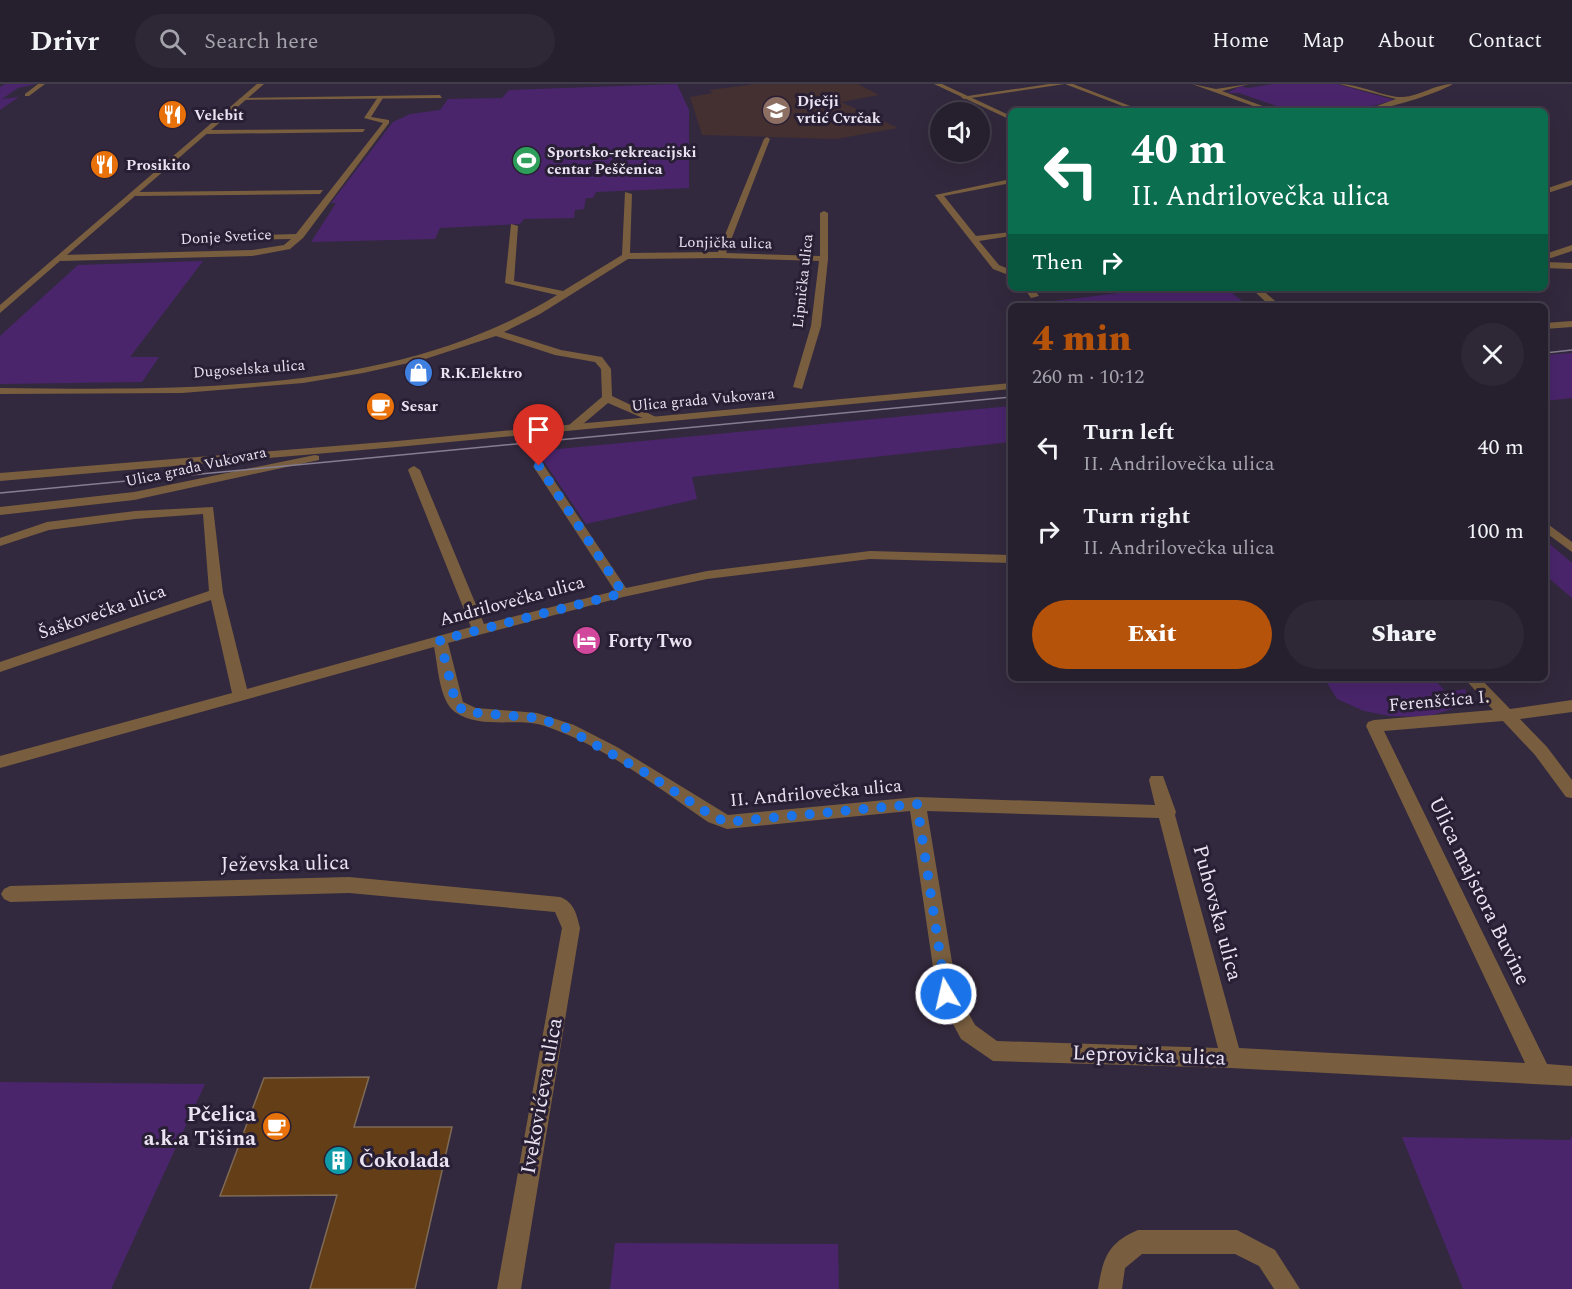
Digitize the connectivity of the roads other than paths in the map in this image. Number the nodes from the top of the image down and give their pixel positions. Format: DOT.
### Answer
graph roads {
  1 [pos="42,84"];
  2 [pos="261,84"];
  3 [pos="937,84"];
  4 [pos="1062,84"];
  5 [pos="1068,84"];
  6 [pos="1195,84"];
  7 [pos="1246,84"];
  8 [pos="1342,84"];
  9 [pos="1450,84"];
  10 [pos="1216,91"];
  11 [pos="27,95"];
  12 [pos="440,97"];
  13 [pos="964,97"];
  14 [pos="380,98"];
  15 [pos="242,100"];
  16 [pos="1406,100"];
  17 [pos="1130,108"];
  18 [pos="1265,108"];
  19 [pos="1377,108"];
  20 [pos="1008,117"];
  21 [pos="363,130"];
  22 [pos="207,132"];
  23 [pos="767,139"];
  24 [pos="1008,181"];
  25 [pos="1572,182"];
  26 [pos="1548,191"];
  27 [pos="320,192"];
  28 [pos="136,194"];
  29 [pos="628,194"];
  30 [pos="824,213"];
  31 [pos="514,226"];
  32 [pos="1008,234"];
  33 [pos="300,236"];
  34 [pos="201,239"];
  35 [pos="972,239"];
  36 [pos="1572,248"];
  37 [pos="721,255"];
  38 [pos="626,256"];
  39 [pos="1548,256"];
  40 [pos="61,258"];
  41 [pos="824,259"];
  42 [pos="1548,265"];
  43 [pos="1572,266"];
  44 [pos="1008,272"];
  45 [pos="1258,291"];
  46 [pos="563,294"];
  47 [pos="1272,303"];
  48 [pos="0,310"];
  49 [pos="1572,324"];
  50 [pos="1548,327"];
  51 [pos="494,332"];
  52 [pos="1008,386"];
  53 [pos="798,387"];
  54 [pos="0,391"];
  55 [pos="607,398"];
  56 [pos="652,419"];
  57 [pos="573,427"];
  58 [pos="398,444"];
  59 [pos="539,466"];
  60 [pos="414,470"];
  61 [pos="0,477"];
  62 [pos="0,511"];
  63 [pos="1548,528"];
  64 [pos="0,542"];
  65 [pos="1572,548"];
  66 [pos="1008,559"];
  67 [pos="216,593"];
  68 [pos="623,593"];
  69 [pos="479,630"];
  70 [pos="440,640"];
  71 [pos="0,667"];
  72 [pos="1474,681"];
  73 [pos="241,697"];
  74 [pos="1572,706"];
  75 [pos="1507,715"];
  76 [pos="1374,726"];
  77 [pos="0,762"];
  78 [pos="1157,780"];
  79 [pos="1572,792"];
  80 [pos="917,804"];
  81 [pos="1167,812"];
  82 [pos="10,894"];
  83 [pos="560,905"];
  84 [pos="1231,1058"];
  85 [pos="1542,1076"];
  86 [pos="1572,1076"];
  87 [pos="509,1289"];
  88 [pos="1110,1289"];
  89 [pos="1288,1289"];
  1 -- 11 [label="street"];
  2 -- 15 [label="street"];
  3 -- 13 [label="street"];
  4 -- 13 [label="street"];
  5 -- 17 [label="street"];
  6 -- 10 [label="street"];
  7 -- 10 [label="street"];
  8 -- 16 [label="street"];
  9 -- 16 [label="street"];
  10 -- 18 [label="street"];
  12 -- 14 [label="street"];
  13 -- 20 [label="street"];
  14 -- 15 [label="street"];
  14 -- 33 [label="street, Donje Svetice"];
  15 -- 22 [label="street"];
  16 -- 19 [label="street"];
  21 -- 22 [label="street"];
  22 -- 28 [label="street"];
  23 -- 37 [label="street"];
  24 -- 35 [label="street"];
  25 -- 26 [label="street"];
  27 -- 28 [label="street"];
  28 -- 40 [label="street"];
  29 -- 38 [label="street"];
  30 -- 41 [label="street, Lipnička ulica"];
  31 -- 46 [label="street"];
  32 -- 35 [label="street"];
  33 -- 34 [label="street"];
  33 -- 40 [label="street, Donje Svetice"];
  35 -- 44 [label="street"];
  36 -- 39 [label="street"];
  37 -- 38 [label="street, Lonjička ulica"];
  37 -- 41 [label="street, Lonjička ulica"];
  38 -- 46 [label="street, Dugoselska ulica"];
  40 -- 48 [label="street"];
  41 -- 53 [label="street, Lipnička ulica"];
  42 -- 43 [label="street"];
  45 -- 47 [label="street"];
  46 -- 51 [label="street, Dugoselska ulica"];
  49 -- 50 [label="street"];
  51 -- 54 [label="street, Dugoselska ulica"];
  51 -- 55 [label="street"];
  52 -- 56 [label="street, Ulica grada Vukovara"];
  55 -- 56 [label="street"];
  55 -- 57 [label="street"];
  56 -- 57 [label="street, Ulica grada Vukovara"];
  57 -- 58 [label="street, Ulica grada Vukovara"];
  58 -- 61 [label="street, Ulica grada Vukovara"];
  58 -- 62 [label="street, Ulica grada Vukovara"];
  59 -- 68 [label="street"];
  60 -- 69 [label="street"];
  63 -- 65 [label="street"];
  64 -- 67 [label="street"];
  66 -- 68 [label="street, Andrilovečka ulica"];
  67 -- 71 [label="street, Šaškovečka ulica"];
  67 -- 73 [label="street"];
  68 -- 69 [label="street, Andrilovečka ulica"];
  69 -- 70 [label="street, Andrilovečka ulica"];
  70 -- 73 [label="street, Andrilovečka ulica"];
  70 -- 80 [label="street, II. Andrilovečka ulica"];
  72 -- 75 [label="street, Ferenščica I."];
  73 -- 77 [label="street, Andrilovečka ulica"];
  74 -- 75 [label="street, Ferenščica I."];
  75 -- 76 [label="street, Ferenščica I."];
  75 -- 79 [label="street"];
  76 -- 85 [label="street, Ulica majstora Buvine"];
  78 -- 81 [label="street, Puhovska ulica"];
  80 -- 81 [label="street, II. Andrilovečka ulica"];
  80 -- 84 [label="street, Leprovička ulica"];
  81 -- 84 [label="street, Puhovska ulica"];
  82 -- 83 [label="street, Ježevska ulica"];
  83 -- 87 [label="street, Ivekovićeva ulica"];
  84 -- 85 [label="street, Leprovička ulica"];
  85 -- 86 [label="street, Leprovička ulica"];
  88 -- 89 [label="street"];
}
